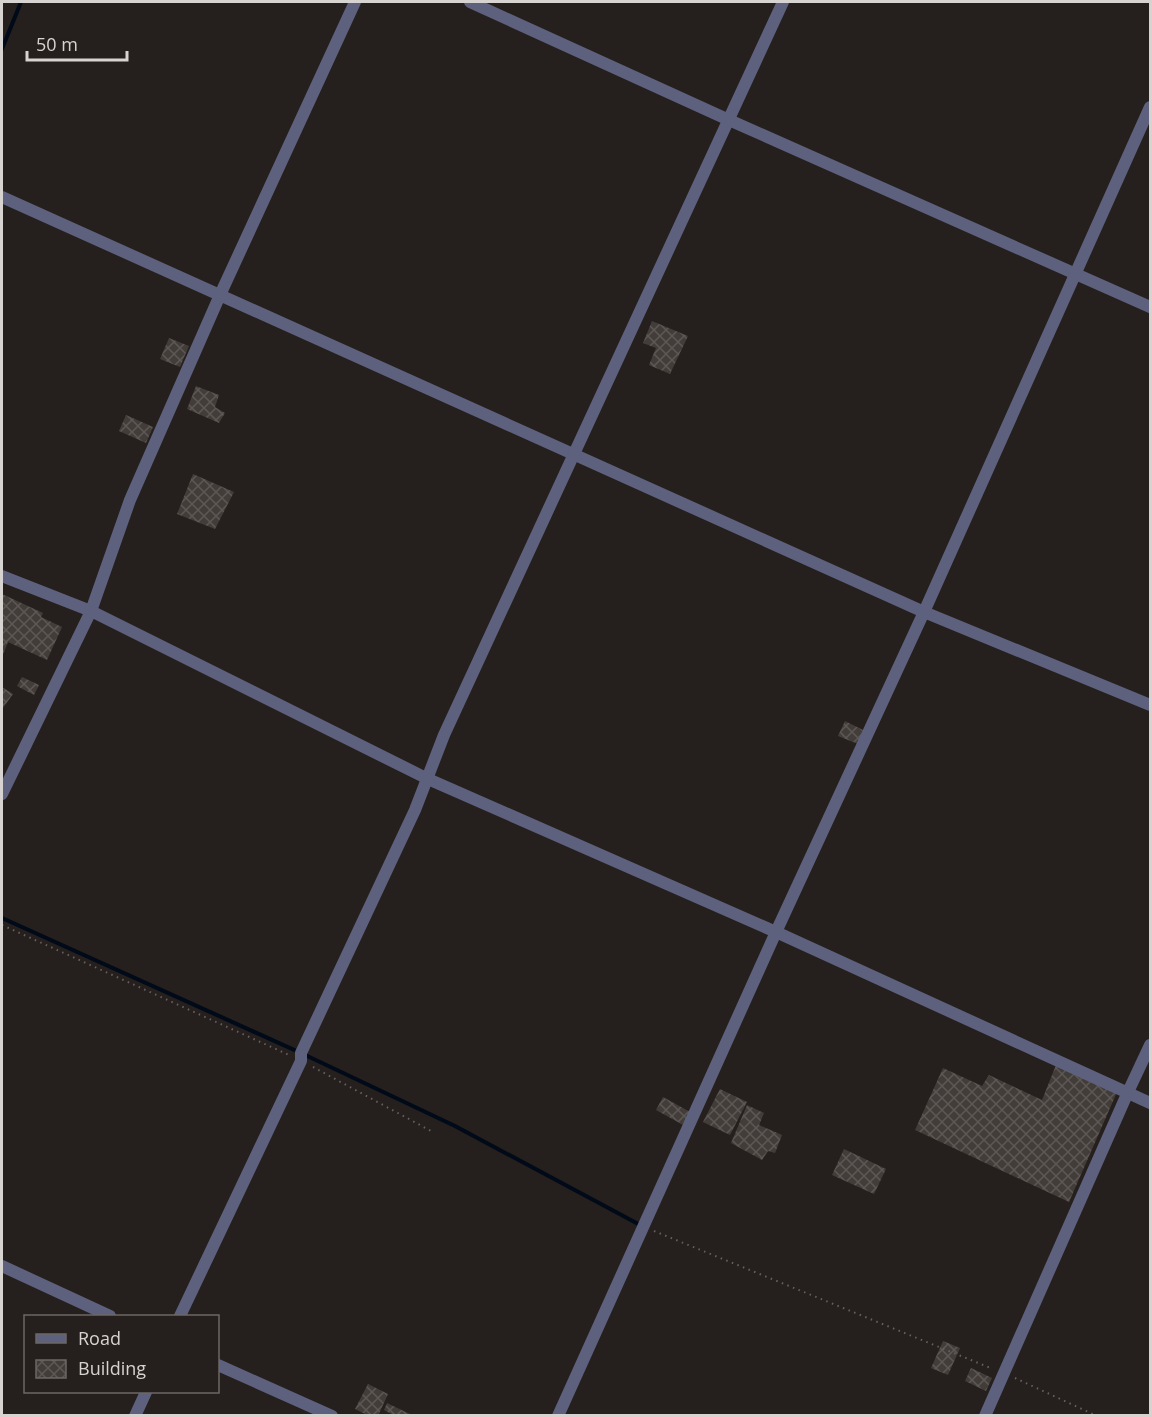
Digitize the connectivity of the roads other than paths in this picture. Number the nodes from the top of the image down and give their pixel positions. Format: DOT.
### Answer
graph roads {
  1 [pos="355,2"];
  2 [pos="470,2"];
  3 [pos="783,2"];
  4 [pos="1150,107"];
  5 [pos="729,120"];
  6 [pos="2,197"];
  7 [pos="1074,273"];
  8 [pos="220,295"];
  9 [pos="1150,307"];
  10 [pos="573,453"];
  11 [pos="2,576"];
  12 [pos="91,611"];
  13 [pos="924,612"];
  14 [pos="1150,705"];
  15 [pos="428,779"];
  16 [pos="2,794"];
  17 [pos="776,932"];
  18 [pos="1150,1045"];
  19 [pos="1128,1092"];
  20 [pos="1150,1102"];
  21 [pos="2,1266"];
  22 [pos="106,1315"];
  23 [pos="181,1315"];
  24 [pos="219,1365"];
  25 [pos="146,1393"];
  26 [pos="135,1416"];
  27 [pos="332,1416"];
  28 [pos="558,1416"];
  29 [pos="985,1416"];
  1 -- 8 [label="street"];
  2 -- 5 [label="street"];
  3 -- 5 [label="street"];
  4 -- 7 [label="street"];
  5 -- 7 [label="street"];
  5 -- 10 [label="street"];
  6 -- 8 [label="street"];
  7 -- 9 [label="street"];
  7 -- 13 [label="street"];
  8 -- 10 [label="street"];
  8 -- 12 [label="street"];
  10 -- 13 [label="street"];
  10 -- 15 [label="street"];
  11 -- 12 [label="street"];
  12 -- 15 [label="street"];
  12 -- 16 [label="street"];
  13 -- 14 [label="street"];
  13 -- 17 [label="street"];
  15 -- 17 [label="street"];
  15 -- 23 [label="street"];
  17 -- 19 [label="street"];
  17 -- 28 [label="street"];
  18 -- 19 [label="street"];
  19 -- 20 [label="street"];
  19 -- 29 [label="street"];
  21 -- 22 [label="street"];
  24 -- 27 [label="street"];
  25 -- 26 [label="street"];
}
